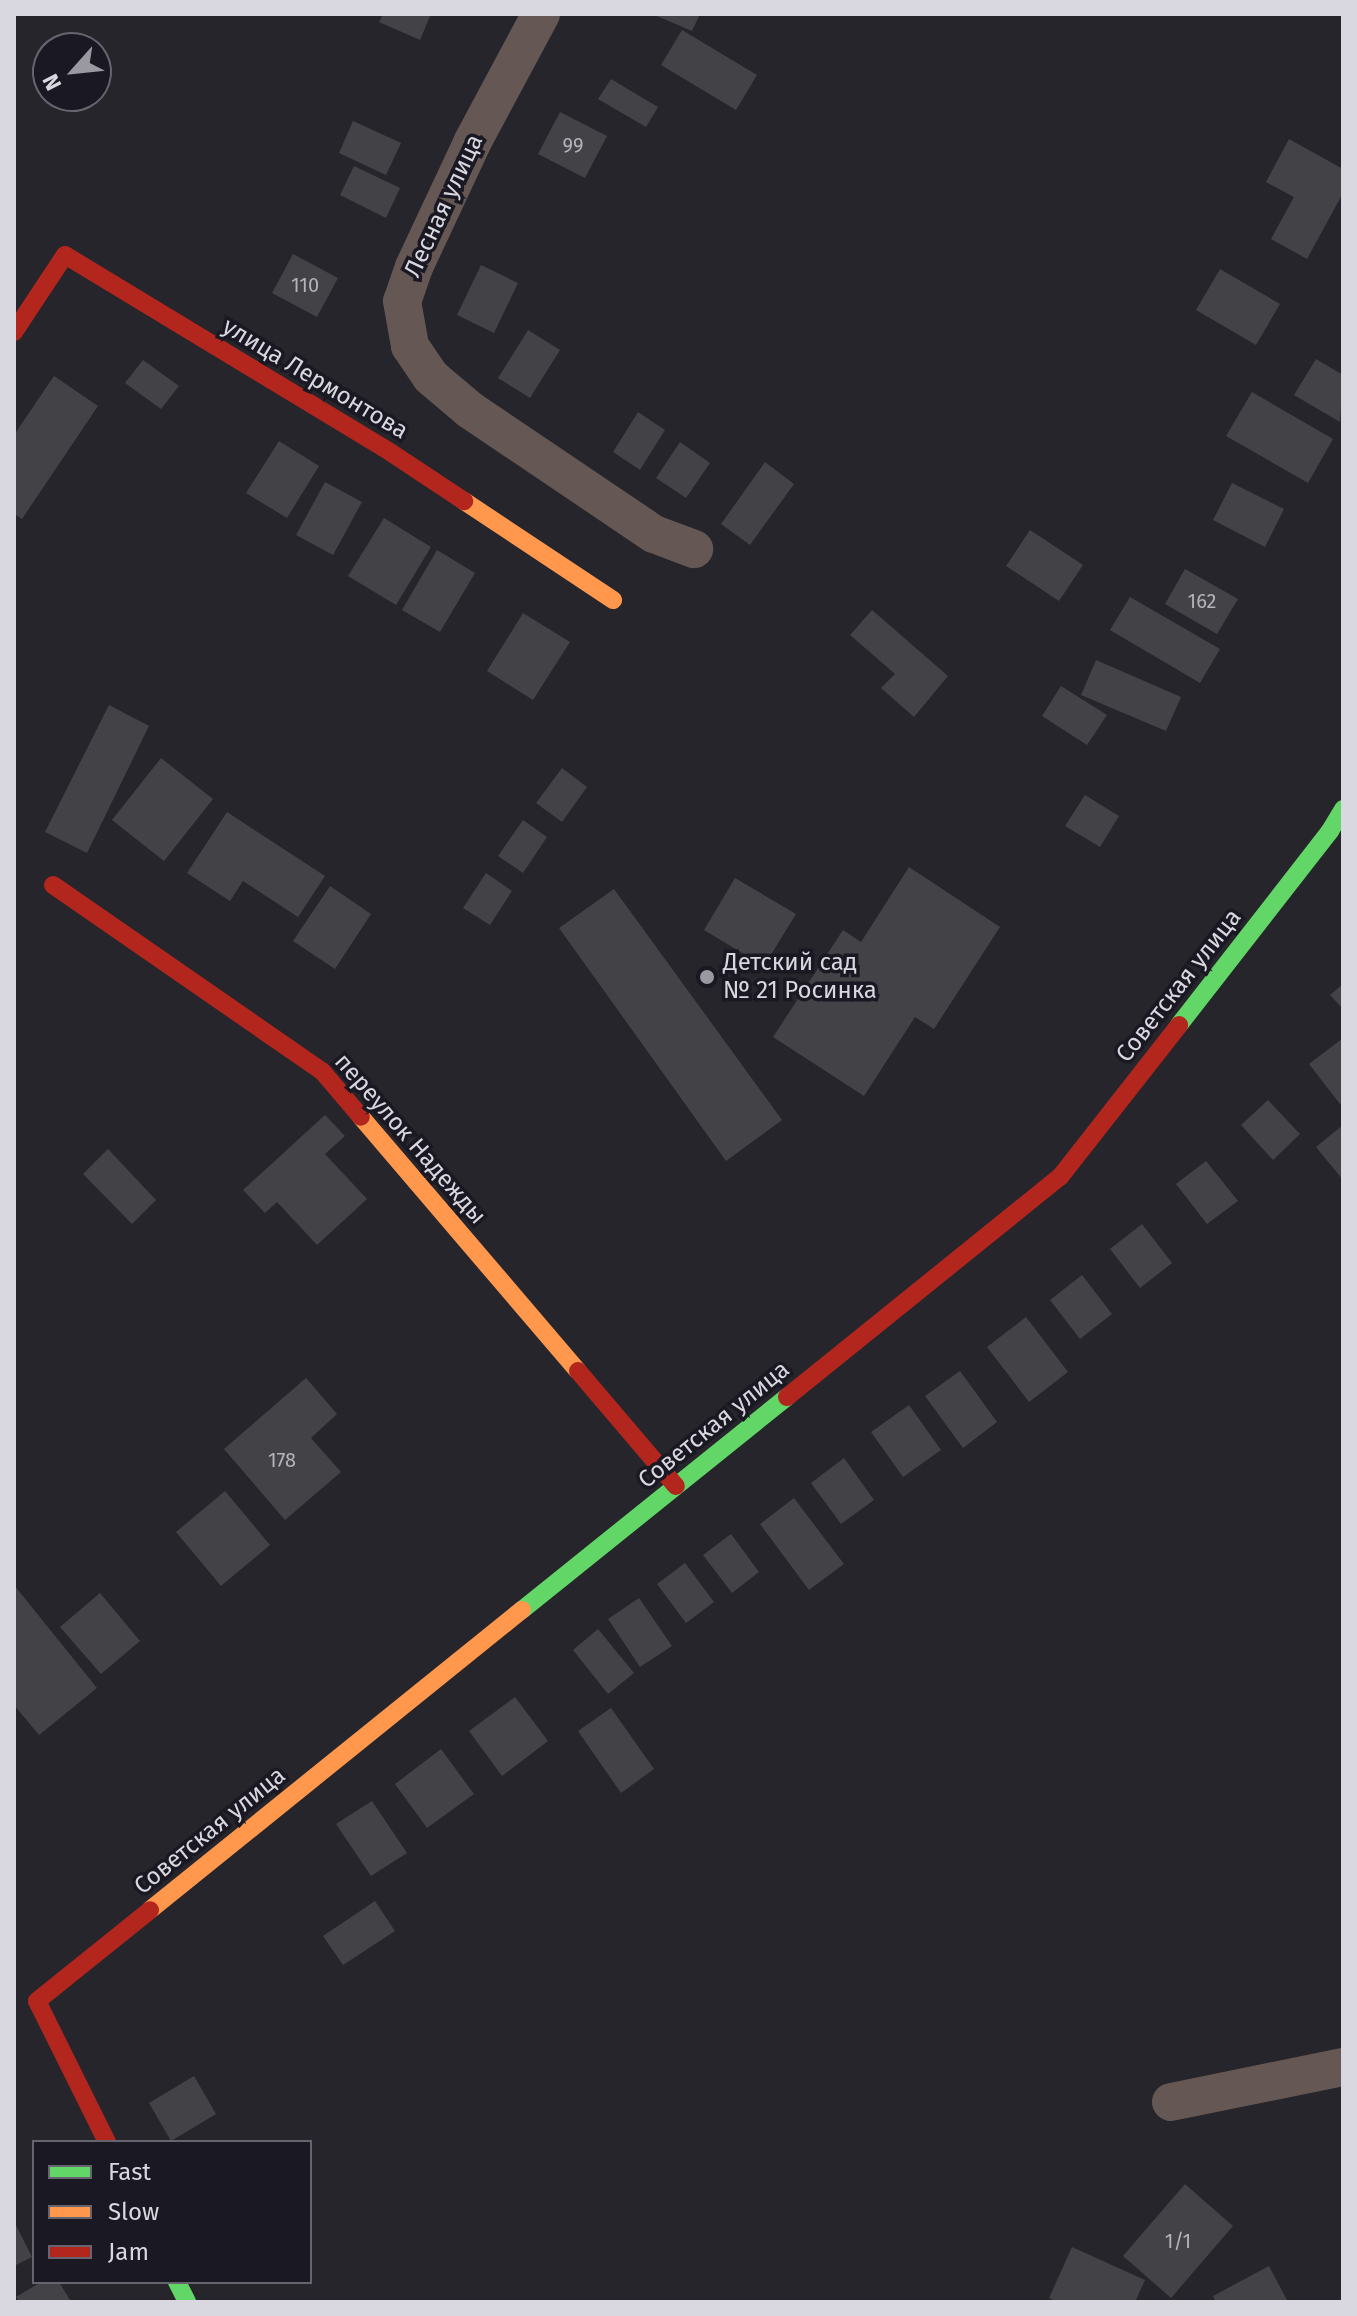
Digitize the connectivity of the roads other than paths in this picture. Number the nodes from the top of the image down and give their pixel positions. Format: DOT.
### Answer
graph roads {
  1 [pos="541,14"];
  2 [pos="14,332"];
  3 [pos="694,549"];
  4 [pos="613,600"];
  5 [pos="1343,809"];
  6 [pos="53,885"];
  7 [pos="676,1486"];
  8 [pos="26,1999"];
  9 [pos="1343,2067"];
  10 [pos="1171,2102"];
  11 [pos="106,2140"];
  12 [pos="178,2284"];
  13 [pos="187,2302"];
  1 -- 3 [label="street, Лесная улица"];
  2 -- 4 [label="main road, улица Лермонтова"];
  5 -- 7 [label="main road, Советская улица"];
  6 -- 7 [label="main road, переулок Надежды"];
  7 -- 8 [label="main road, Советская улица"];
  8 -- 11 [label="main road"];
  9 -- 10 [label="street"];
  12 -- 13 [label="main road"];
}
